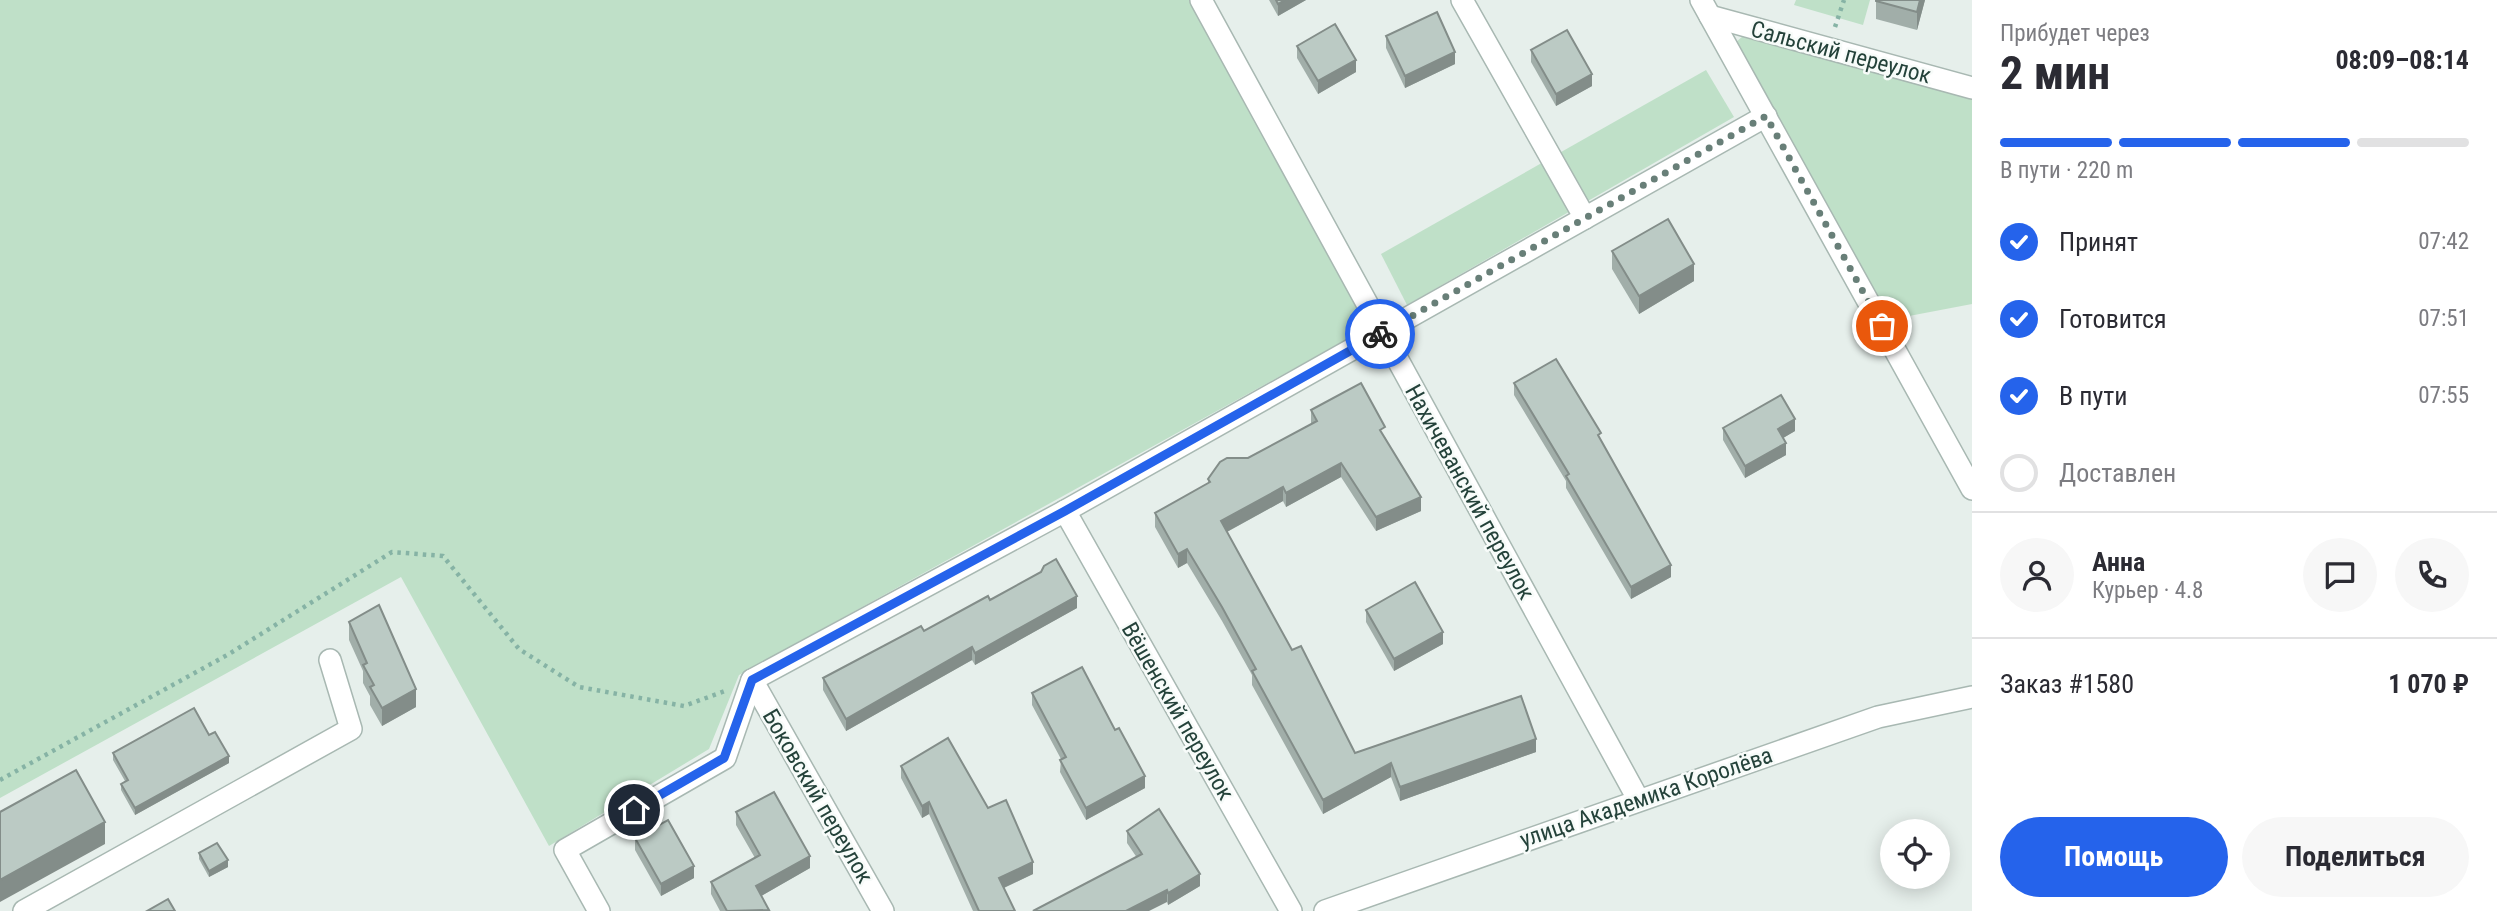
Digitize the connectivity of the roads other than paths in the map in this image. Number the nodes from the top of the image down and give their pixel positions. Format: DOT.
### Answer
graph roads {
  1 [pos="1201,0"];
  2 [pos="1462,0"];
  3 [pos="1706,8"];
  4 [pos="1972,88"];
  5 [pos="1766,116"];
  6 [pos="1585,218"];
  7 [pos="1383,332"];
  8 [pos="1972,489"];
  9 [pos="1065,511"];
  10 [pos="330,660"];
  11 [pos="752,680"];
  12 [pos="1972,698"];
  13 [pos="1638,799"];
  14 [pos="24,911"];
  15 [pos="599,911"];
  16 [pos="884,911"];
  17 [pos="1291,911"];
  18 [pos="1325,911"];
  1 -- 7 [label="street, Нахичеванский переулок"];
  2 -- 6 [label="street"];
  3 -- 4 [label="street, Сальский переулок"];
  3 -- 5 [label="street"];
  5 -- 6 [label="street"];
  5 -- 8 [label="street"];
  6 -- 7 [label="street"];
  7 -- 9 [label="street"];
  7 -- 13 [label="street, Нахичеванский переулок"];
  9 -- 11 [label="street"];
  9 -- 17 [label="street, Вёшенский переулок"];
  10 -- 14 [label="street"];
  11 -- 15 [label="street"];
  11 -- 16 [label="street, Боковский переулок"];
  12 -- 13 [label="street, улица Академика Королёва"];
  13 -- 18 [label="street, улица Академика Королёва"];
}
